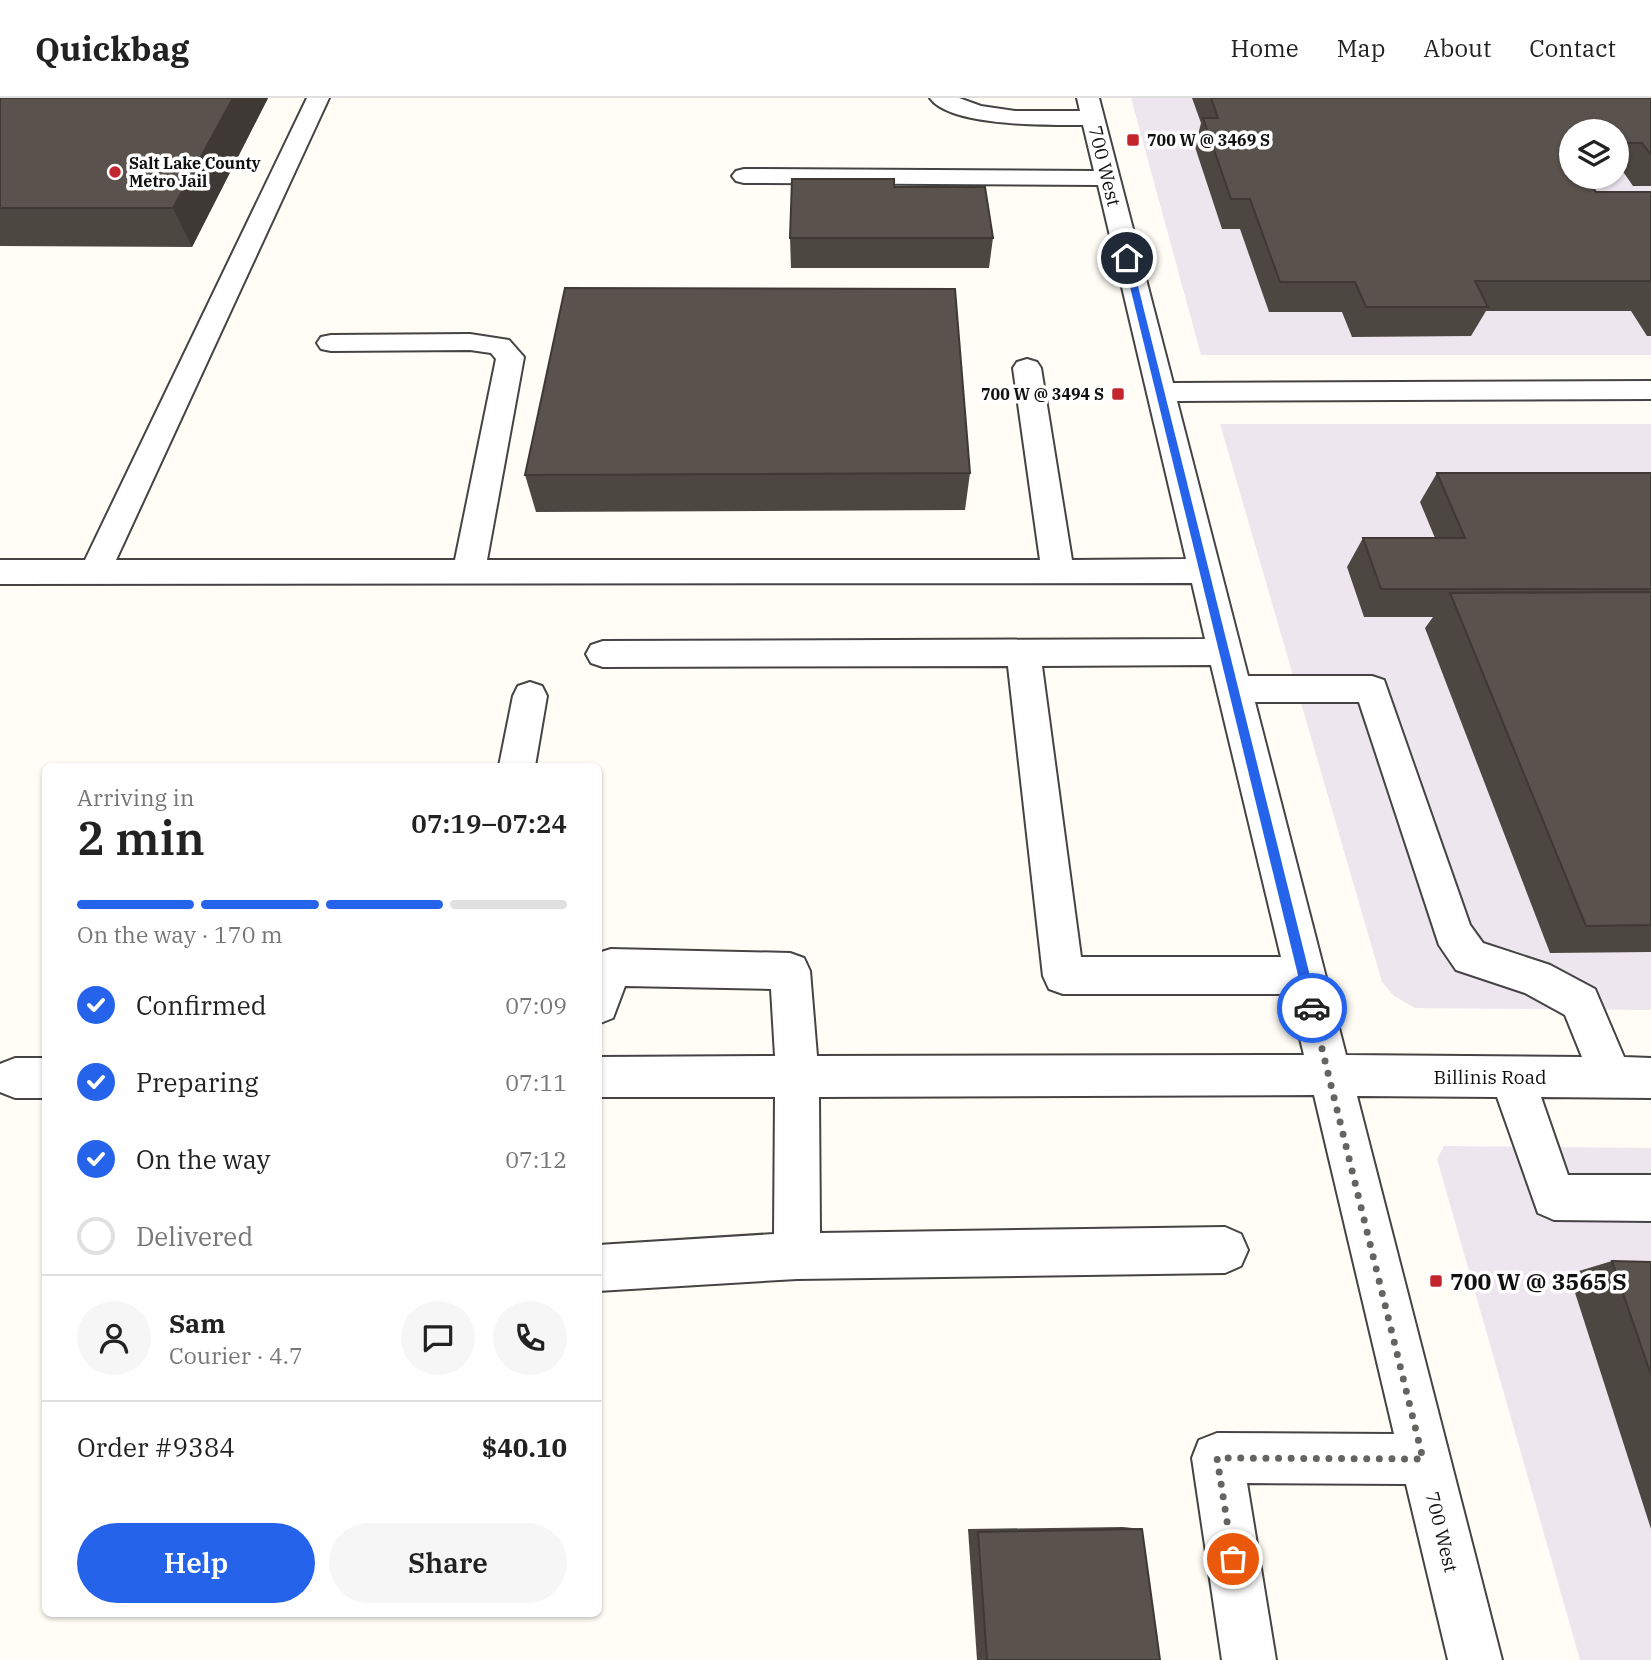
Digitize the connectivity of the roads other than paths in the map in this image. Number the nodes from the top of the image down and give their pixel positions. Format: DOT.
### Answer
graph roads {
  1 [pos="318,98"];
  2 [pos="942,98"];
  3 [pos="1091,108"];
  4 [pos="744,176"];
  5 [pos="1107,178"];
  6 [pos="331,344"];
  7 [pos="1027,368"];
  8 [pos="1651,390"];
  9 [pos="1159,392"];
  10 [pos="1058,571"];
  11 [pos="1204,571"];
  12 [pos="0,572"];
  13 [pos="95,572"];
  14 [pos="469,572"];
  15 [pos="1023,653"];
  16 [pos="603,654"];
  17 [pos="1228,671"];
  18 [pos="530,696"];
  19 [pos="518,763"];
  20 [pos="1304,975"];
  21 [pos="602,993"];
  22 [pos="1329,1075"];
  23 [pos="797,1076"];
  24 [pos="602,1077"];
  25 [pos="1512,1077"];
  26 [pos="1632,1078"];
  27 [pos="1651,1198"];
  28 [pos="1225,1250"];
  29 [pos="797,1256"];
  30 [pos="602,1268"];
  31 [pos="1423,1459"];
  32 [pos="1249,1660"];
  33 [pos="1475,1660"];
  1 -- 13 [label="street"];
  2 -- 3 [label="street"];
  3 -- 5 [label="street, 700 West"];
  4 -- 5 [label="street"];
  5 -- 9 [label="street, 700 West"];
  6 -- 14 [label="street"];
  7 -- 10 [label="street"];
  8 -- 9 [label="street"];
  9 -- 11 [label="street, 700 West"];
  10 -- 11 [label="street"];
  10 -- 14 [label="street"];
  11 -- 17 [label="street, 700 West"];
  12 -- 13 [label="street"];
  13 -- 14 [label="street"];
  15 -- 16 [label="street"];
  15 -- 17 [label="street"];
  15 -- 20 [label="street"];
  17 -- 20 [label="street, 700 West"];
  17 -- 26 [label="street"];
  18 -- 19 [label="street"];
  20 -- 22 [label="street, 700 West"];
  21 -- 23 [label="street"];
  22 -- 23 [label="street, Billinis Road"];
  22 -- 25 [label="street, Billinis Road"];
  22 -- 31 [label="street, 700 West"];
  23 -- 24 [label="street, Billinis Road"];
  23 -- 29 [label="street"];
  25 -- 26 [label="street, Billinis Road"];
  25 -- 27 [label="street"];
  28 -- 29 [label="street"];
  29 -- 30 [label="street"];
  31 -- 32 [label="street"];
  31 -- 33 [label="street, 700 West"];
}
